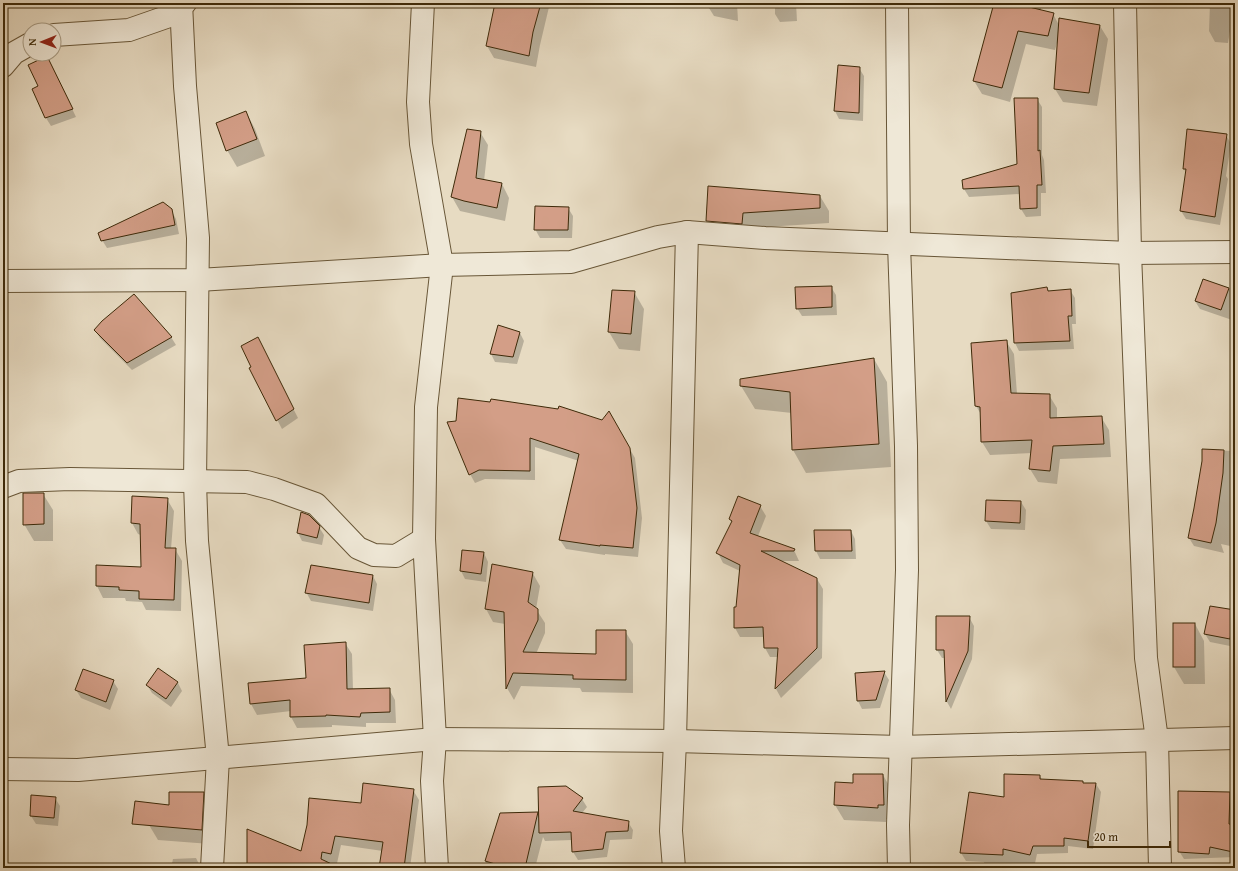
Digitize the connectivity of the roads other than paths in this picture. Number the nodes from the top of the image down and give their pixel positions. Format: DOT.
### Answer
graph roads {
  1 [pos="423,3"];
  2 [pos="897,3"];
  3 [pos="1125,3"];
  4 [pos="183,4"];
  5 [pos="62,34"];
  6 [pos="22,48"];
  7 [pos="3,66"];
  8 [pos="687,232"];
  9 [pos="899,244"];
  10 [pos="1235,252"];
  11 [pos="1130,253"];
  12 [pos="442,265"];
  13 [pos="198,280"];
  14 [pos="3,281"];
  15 [pos="195,482"];
  16 [pos="3,487"];
  17 [pos="424,539"];
  18 [pos="1235,738"];
  19 [pos="435,739"];
  20 [pos="1157,740"];
  21 [pos="675,741"];
  22 [pos="900,747"];
  23 [pos="218,758"];
  24 [pos="3,769"];
  25 [pos="212,868"];
  26 [pos="437,868"];
  27 [pos="674,868"];
  28 [pos="899,868"];
  29 [pos="1160,868"];
  1 -- 12 [label="street"];
  2 -- 9 [label="street"];
  3 -- 11 [label="street"];
  4 -- 5 [label="street"];
  4 -- 13 [label="street"];
  6 -- 7 [label="street"];
  8 -- 9 [label="street"];
  8 -- 12 [label="street"];
  8 -- 21 [label="street"];
  9 -- 11 [label="street"];
  9 -- 22 [label="street"];
  10 -- 11 [label="street"];
  11 -- 20 [label="street"];
  12 -- 13 [label="street"];
  12 -- 17 [label="street"];
  13 -- 14 [label="street"];
  13 -- 15 [label="street"];
  15 -- 16 [label="street"];
  15 -- 17 [label="street"];
  15 -- 23 [label="street"];
  17 -- 19 [label="street"];
  18 -- 20 [label="street"];
  19 -- 21 [label="street"];
  19 -- 23 [label="street"];
  19 -- 26 [label="street"];
  20 -- 22 [label="street"];
  20 -- 29 [label="street"];
  21 -- 22 [label="street"];
  21 -- 27 [label="street"];
  22 -- 28 [label="street"];
  23 -- 24 [label="street"];
  23 -- 25 [label="street"];
}
